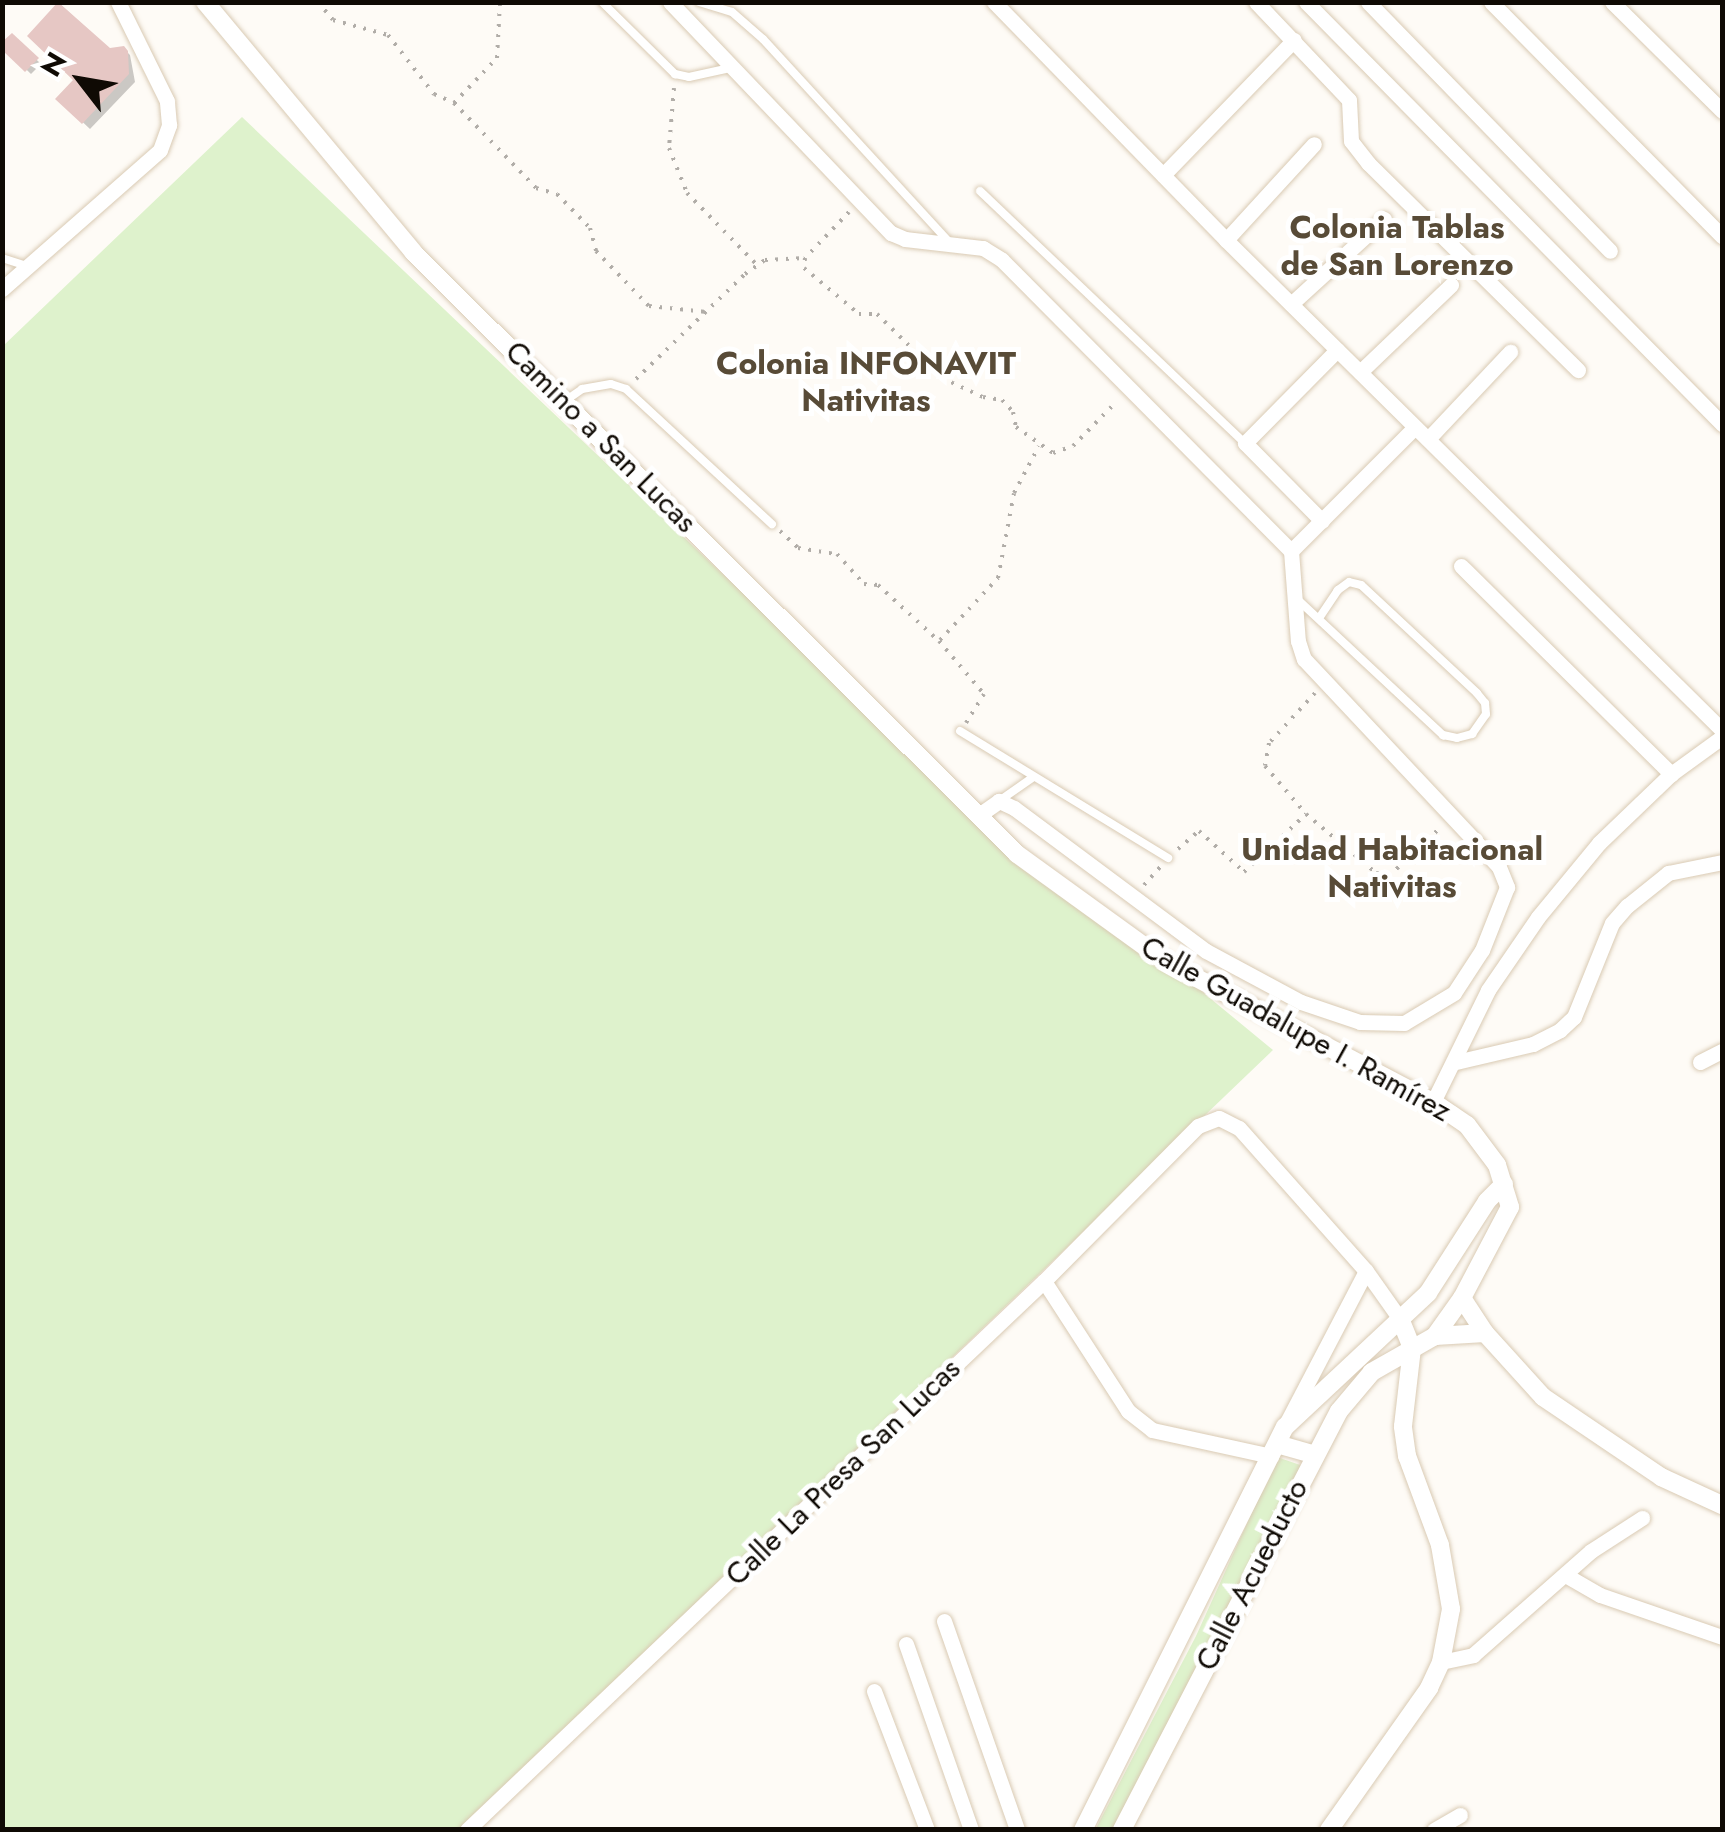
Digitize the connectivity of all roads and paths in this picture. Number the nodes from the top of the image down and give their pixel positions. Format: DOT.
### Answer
graph roads {
  1 [pos="118,2"];
  2 [pos="205,2"];
  3 [pos="318,2"];
  4 [pos="500,2"];
  5 [pos="602,2"];
  6 [pos="670,2"];
  7 [pos="698,2"];
  8 [pos="994,2"];
  9 [pos="1256,2"];
  10 [pos="1306,2"];
  11 [pos="1368,2"];
  12 [pos="1490,2"];
  13 [pos="1612,2"];
  14 [pos="1294,40"];
  15 [pos="730,68"];
  16 [pos="675,74"];
  17 [pos="454,103"];
  18 [pos="1722,111"];
  19 [pos="1314,144"];
  20 [pos="1163,175"];
  21 [pos="980,191"];
  22 [pos="859,201"];
  23 [pos="1384,219"];
  24 [pos="1722,236"];
  25 [pos="1226,240"];
  26 [pos="948,241"];
  27 [pos="1610,251"];
  28 [pos="2,258"];
  29 [pos="805,258"];
  30 [pos="28,266"];
  31 [pos="758,266"];
  32 [pos="1451,285"];
  33 [pos="2,289"];
  34 [pos="1290,304"];
  35 [pos="707,312"];
  36 [pos="1337,350"];
  37 [pos="1510,352"];
  38 [pos="1578,370"];
  39 [pos="1360,372"];
  40 [pos="1131,386"];
  41 [pos="626,389"];
  42 [pos="565,402"];
  43 [pos="1722,424"];
  44 [pos="1415,427"];
  45 [pos="1428,439"];
  46 [pos="1245,443"];
  47 [pos="1039,446"];
  48 [pos="1322,521"];
  49 [pos="772,524"];
  50 [pos="1291,551"];
  51 [pos="1461,566"];
  52 [pos="1295,598"];
  53 [pos="1319,618"];
  54 [pos="939,641"];
  55 [pos="1326,683"];
  56 [pos="960,731"];
  57 [pos="1722,734"];
  58 [pos="1670,774"];
  59 [pos="1032,778"];
  60 [pos="999,801"];
  61 [pos="1306,814"];
  62 [pos="979,815"];
  63 [pos="1452,817"];
  64 [pos="1017,854"];
  65 [pos="1168,858"];
  66 [pos="1722,862"];
  67 [pos="1722,1051"];
  68 [pos="1456,1062"];
  69 [pos="1700,1062"];
  70 [pos="1433,1102"];
  71 [pos="1504,1184"];
  72 [pos="1456,1252"];
  73 [pos="1478,1268"];
  74 [pos="1366,1270"];
  75 [pos="1044,1281"];
  76 [pos="1462,1298"];
  77 [pos="1400,1319"];
  78 [pos="1485,1334"];
  79 [pos="1436,1336"];
  80 [pos="1412,1348"];
  81 [pos="1278,1442"];
  82 [pos="1314,1454"];
  83 [pos="1722,1505"];
  84 [pos="1642,1518"];
  85 [pos="1566,1576"];
  86 [pos="944,1621"];
  87 [pos="1722,1636"];
  88 [pos="906,1644"];
  89 [pos="1441,1662"];
  90 [pos="874,1691"];
  91 [pos="1460,1815"];
  92 [pos="467,1830"];
  93 [pos="927,1830"];
  94 [pos="971,1830"];
  95 [pos="1017,1830"];
  96 [pos="1083,1830"];
  97 [pos="1122,1830"];
  98 [pos="1329,1830"];
  99 [pos="1434,1830"];
  1 -- 30 [label="street"];
  2 -- 42 [label="street, Camino a San Lucas"];
  3 -- 17 [label="path"];
  4 -- 17 [label="path"];
  5 -- 16 [label="lane"];
  6 -- 15 [label="street"];
  7 -- 26 [label="lane"];
  8 -- 20 [label="street"];
  9 -- 14 [label="street"];
  10 -- 43 [label="street"];
  11 -- 27 [label="street"];
  12 -- 24 [label="street"];
  13 -- 18 [label="street"];
  14 -- 20 [label="street"];
  14 -- 38 [label="street"];
  15 -- 16 [label="lane"];
  15 -- 22 [label="street"];
  16 -- 31 [label="path"];
  17 -- 35 [label="path"];
  19 -- 25 [label="street"];
  20 -- 25 [label="street"];
  21 -- 46 [label="lane"];
  22 -- 26 [label="street"];
  22 -- 29 [label="path"];
  23 -- 34 [label="street"];
  25 -- 34 [label="street"];
  26 -- 40 [label="street"];
  28 -- 30 [label="lane"];
  29 -- 31 [label="path"];
  29 -- 47 [label="path"];
  30 -- 33 [label="street"];
  31 -- 35 [label="path"];
  32 -- 39 [label="street"];
  34 -- 36 [label="street"];
  35 -- 41 [label="path"];
  36 -- 39 [label="street"];
  36 -- 46 [label="street"];
  37 -- 45 [label="street"];
  39 -- 44 [label="street"];
  40 -- 47 [label="path"];
  40 -- 50 [label="street"];
  41 -- 42 [label="lane"];
  41 -- 49 [label="lane"];
  42 -- 62 [label="street, Camino a San Lucas"];
  44 -- 45 [label="street"];
  44 -- 48 [label="street"];
  45 -- 57 [label="street"];
  46 -- 48 [label="street"];
  47 -- 54 [label="path"];
  48 -- 50 [label="street"];
  49 -- 54 [label="path"];
  50 -- 52 [label="street"];
  51 -- 58 [label="street"];
  52 -- 53 [label="lane"];
  52 -- 55 [label="street"];
  53 -- 53 [label="lane"];
  54 -- 56 [label="path"];
  55 -- 61 [label="path"];
  55 -- 63 [label="street"];
  56 -- 59 [label="lane"];
  57 -- 58 [label="street"];
  58 -- 68 [label="street"];
  59 -- 60 [label="lane"];
  59 -- 65 [label="lane"];
  60 -- 62 [label="street"];
  60 -- 63 [label="street"];
  61 -- 63 [label="path"];
  61 -- 65 [label="path"];
  62 -- 64 [label="street, Camino a San Lucas"];
  64 -- 70 [label="street, Calle Guadalupe I. Ramírez"];
  66 -- 68 [label="street"];
  67 -- 69 [label="street"];
  68 -- 70 [label="street"];
  70 -- 71 [label="street, Calle Guadalupe I. Ramírez"];
  71 -- 72 [label="street, Calle Acueducto"];
  71 -- 73 [label="street"];
  72 -- 73 [label="street"];
  72 -- 77 [label="street, Calle Acueducto"];
  73 -- 76 [label="street"];
  74 -- 75 [label="street, Calle La Presa San Lucas"];
  74 -- 77 [label="street"];
  74 -- 81 [label="street, Calle Acueducto"];
  75 -- 81 [label="street"];
  75 -- 92 [label="street, Calle La Presa San Lucas"];
  76 -- 78 [label="street"];
  76 -- 79 [label="street"];
  77 -- 80 [label="street"];
  77 -- 81 [label="street, Calle Acueducto"];
  78 -- 79 [label="street"];
  78 -- 83 [label="street"];
  79 -- 80 [label="street"];
  80 -- 82 [label="street, Calle Acueducto"];
  80 -- 89 [label="street"];
  81 -- 82 [label="street"];
  81 -- 96 [label="street, Calle Acueducto"];
  82 -- 97 [label="street, Calle Acueducto"];
  84 -- 85 [label="street"];
  85 -- 87 [label="street"];
  85 -- 89 [label="street"];
  86 -- 95 [label="street"];
  88 -- 94 [label="street"];
  89 -- 98 [label="street"];
  90 -- 93 [label="street"];
  91 -- 99 [label="street"];
}
